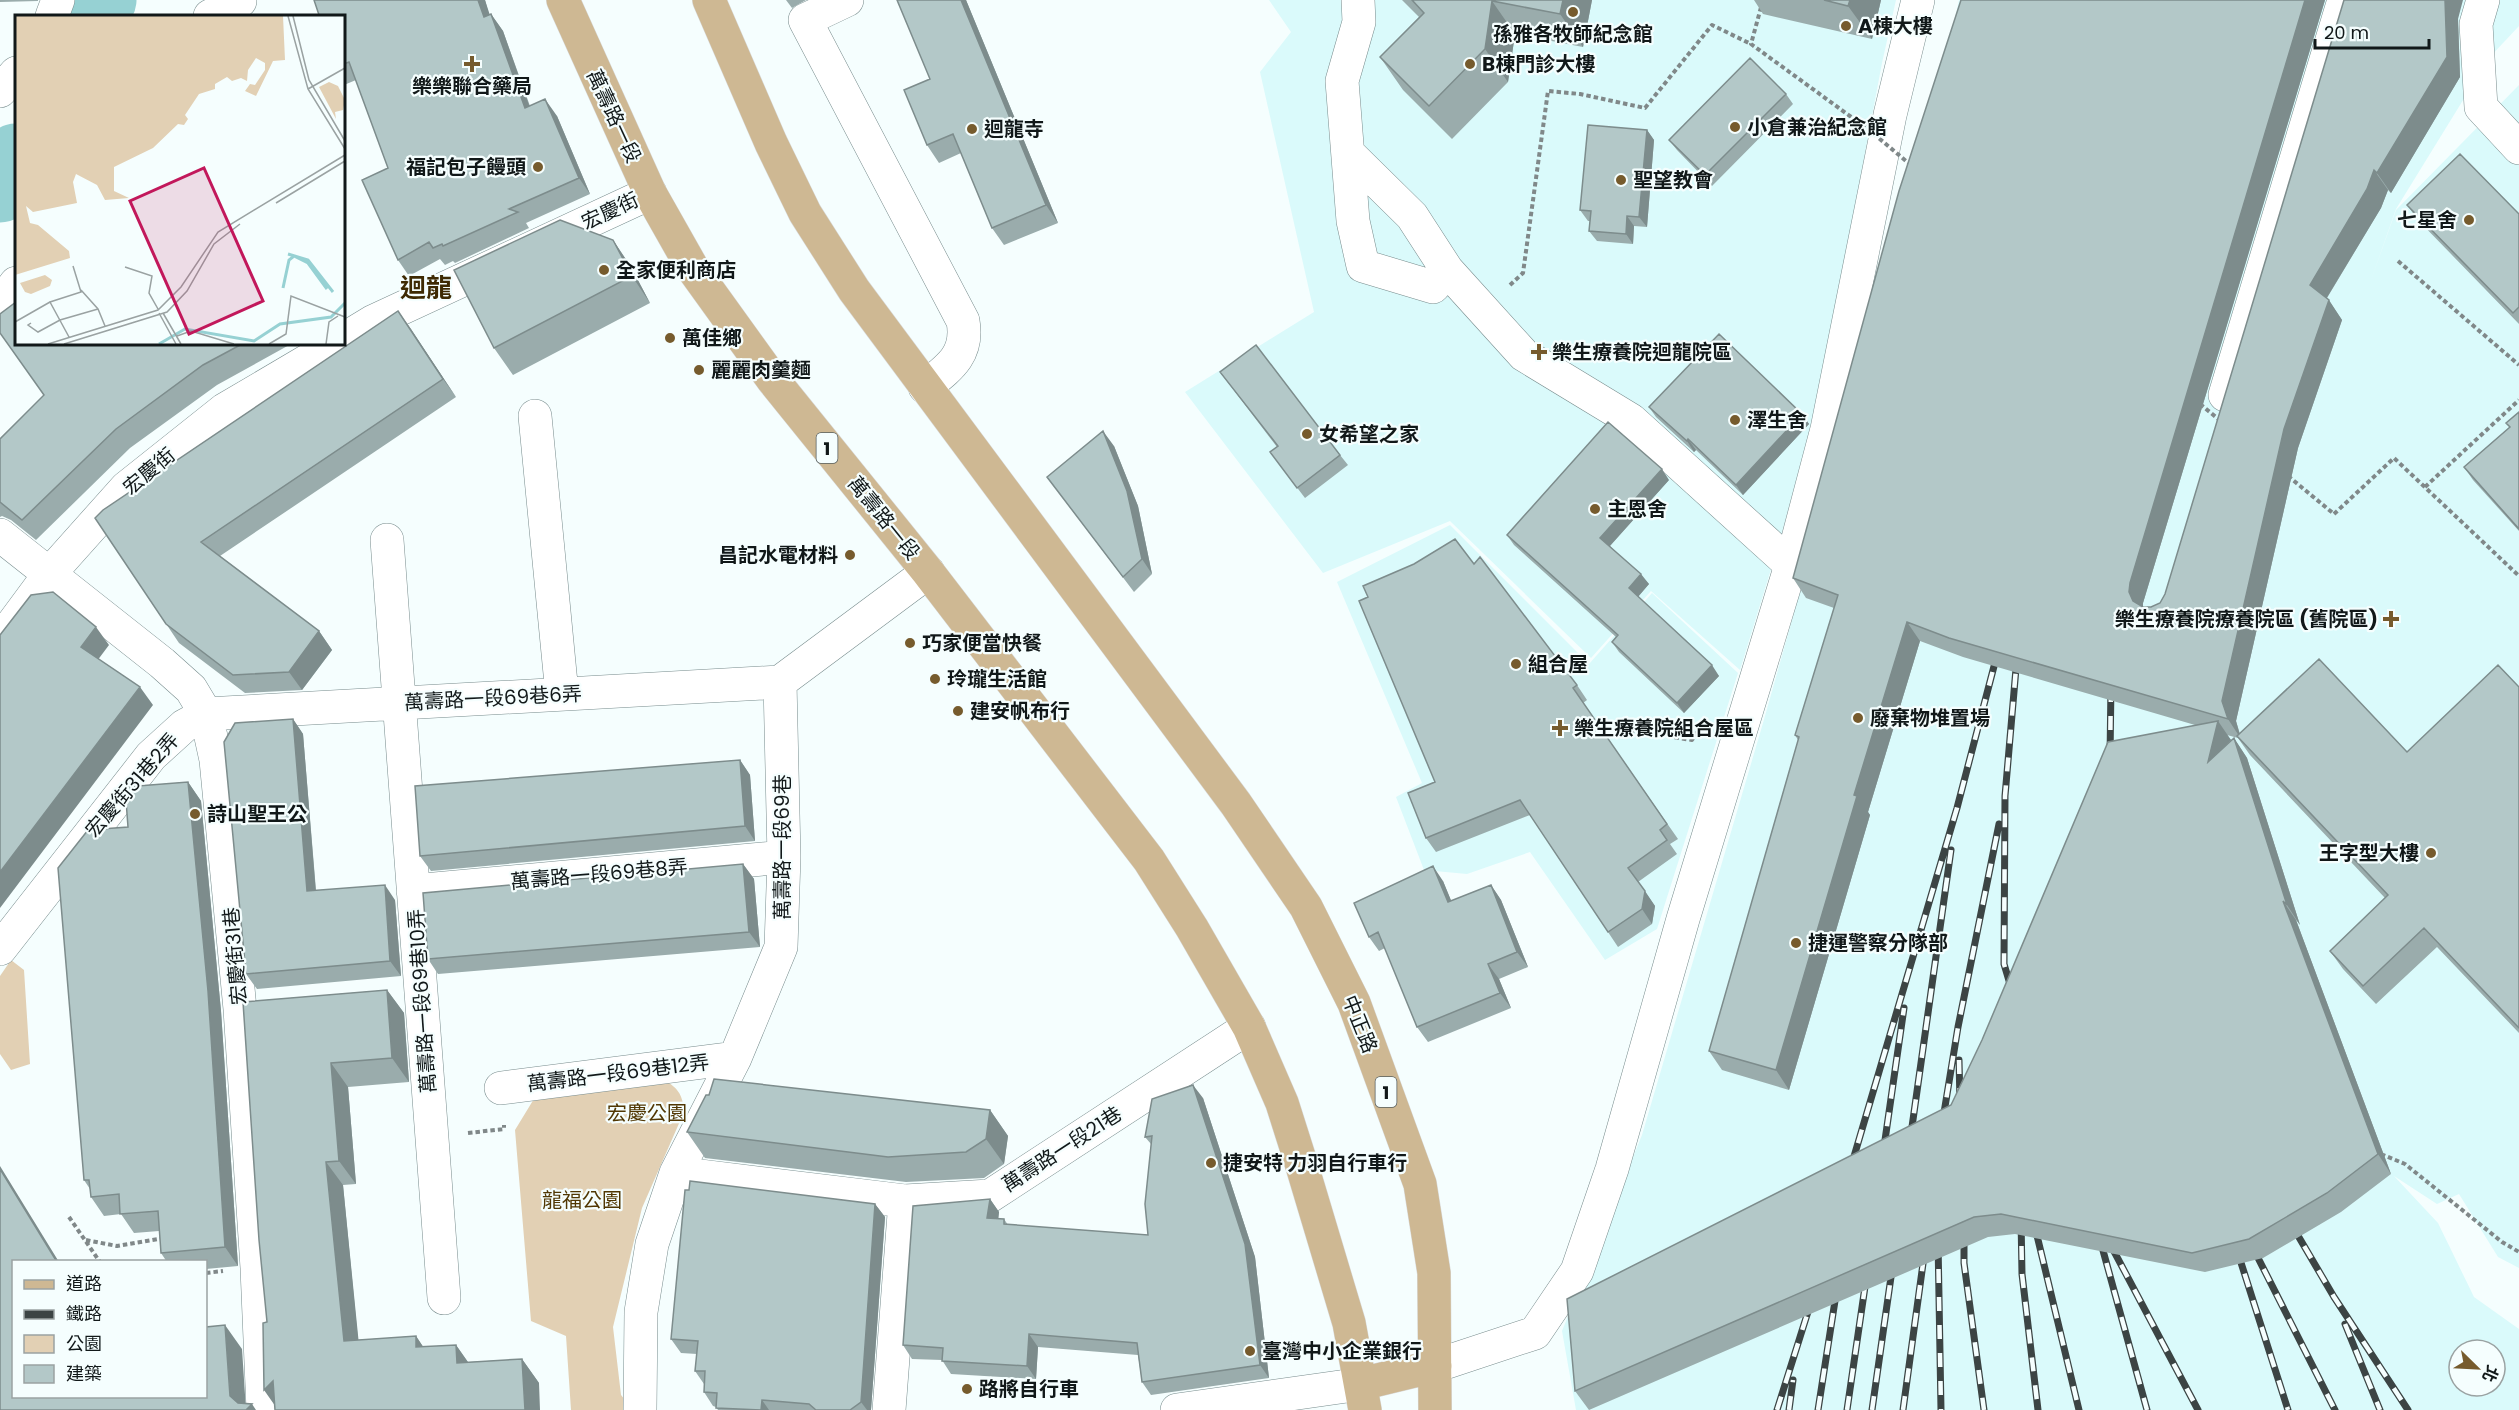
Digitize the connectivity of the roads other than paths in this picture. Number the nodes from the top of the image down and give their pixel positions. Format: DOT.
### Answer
graph roads {
  1 [pos="58,0"];
  2 [pos="563,0"];
  3 [pos="709,0"];
  4 [pos="848,0"];
  5 [pos="1358,0"];
  6 [pos="1918,0"];
  7 [pos="2344,0"];
  8 [pos="2483,0"];
  9 [pos="240,1"];
  10 [pos="52,15"];
  11 [pos="212,15"];
  12 [pos="15,74"];
  13 [pos="0,91"];
  14 [pos="2519,148"];
  15 [pos="1349,154"];
  16 [pos="650,193"];
  17 [pos="1447,270"];
  18 [pos="15,284"];
  19 [pos="0,304"];
  20 [pos="345,338"];
  21 [pos="334,345"];
  22 [pos="925,387"];
  23 [pos="535,416"];
  24 [pos="2220,423"];
  25 [pos="0,535"];
  26 [pos="387,540"];
  27 [pos="1791,566"];
  28 [pos="51,572"];
  29 [pos="928,572"];
  30 [pos="0,641"];
  31 [pos="780,682"];
  32 [pos="562,694"];
  33 [pos="399,704"];
  34 [pos="206,714"];
  35 [pos="784,857"];
  36 [pos="413,891"];
  37 [pos="0,949"];
  38 [pos="421,993"];
  39 [pos="387,996"];
  40 [pos="274,1006"];
  41 [pos="240,1010"];
  42 [pos="1249,1027"];
  43 [pos="735,1058"];
  44 [pos="501,1088"];
  45 [pos="676,1173"];
  46 [pos="905,1201"];
  47 [pos="444,1298"];
  48 [pos="1435,1366"];
  49 [pos="1363,1397"];
  50 [pos="263,1410"];
  51 [pos="640,1410"];
  52 [pos="889,1410"];
  53 [pos="1177,1410"];
  54 [pos="1435,1410"];
  1 -- 10 [label="street"];
  2 -- 16 [label="main road, 萬壽路一段 / 1"];
  3 -- 22 [label="main road, 1"];
  4 -- 22 [label="street"];
  5 -- 15 [label="street"];
  6 -- 27 [label="street"];
  7 -- 24 [label="street"];
  8 -- 14 [label="street"];
  9 -- 11 [label="street"];
  12 -- 13 [label="street"];
  15 -- 17 [label="street"];
  15 -- 17 [label="street"];
  16 -- 20 [label="street, 宏慶街"];
  16 -- 29 [label="main road, 萬壽路一段 / 1"];
  17 -- 27 [label="street"];
  18 -- 19 [label="street"];
  21 -- 28 [label="street, 宏慶街"];
  22 -- 48 [label="main road, 中正路 / 1"];
  23 -- 32 [label="street"];
  25 -- 28 [label="street, 宏慶街31巷"];
  26 -- 33 [label="street, 萬壽路一段69巷10弄"];
  27 -- 48 [label="street"];
  28 -- 30 [label="street, 宏慶街"];
  28 -- 34 [label="street, 宏慶街31巷"];
  29 -- 31 [label="street"];
  29 -- 42 [label="main road, 萬壽路一段 / 1"];
  31 -- 32 [label="street, 萬壽路一段69巷6弄"];
  31 -- 35 [label="street, 萬壽路一段69巷"];
  32 -- 33 [label="street, 萬壽路一段69巷6弄"];
  33 -- 34 [label="street, 萬壽路一段69巷6弄"];
  33 -- 36 [label="street, 萬壽路一段69巷10弄"];
  34 -- 37 [label="street, 宏慶街31巷2弄"];
  34 -- 41 [label="street, 宏慶街31巷"];
  35 -- 36 [label="street, 萬壽路一段69巷8弄"];
  35 -- 43 [label="street, 萬壽路一段69巷"];
  36 -- 38 [label="street, 萬壽路一段69巷10弄"];
  38 -- 39 [label="street"];
  38 -- 47 [label="street, 萬壽路一段69巷10弄"];
  40 -- 41 [label="street"];
  41 -- 50 [label="street, 宏慶街31巷"];
  42 -- 46 [label="street, 萬壽路一段21巷"];
  42 -- 49 [label="main road, 1"];
  43 -- 44 [label="street, 萬壽路一段69巷12弄"];
  43 -- 45 [label="street, 萬壽路一段69巷"];
  45 -- 46 [label="street, 萬壽路一段21巷"];
  45 -- 51 [label="street, 萬壽路一段69巷"];
  46 -- 52 [label="street"];
  48 -- 49 [label="main road"];
  48 -- 54 [label="main road, 中正路 / 1"];
  49 -- 53 [label="street"];
}
